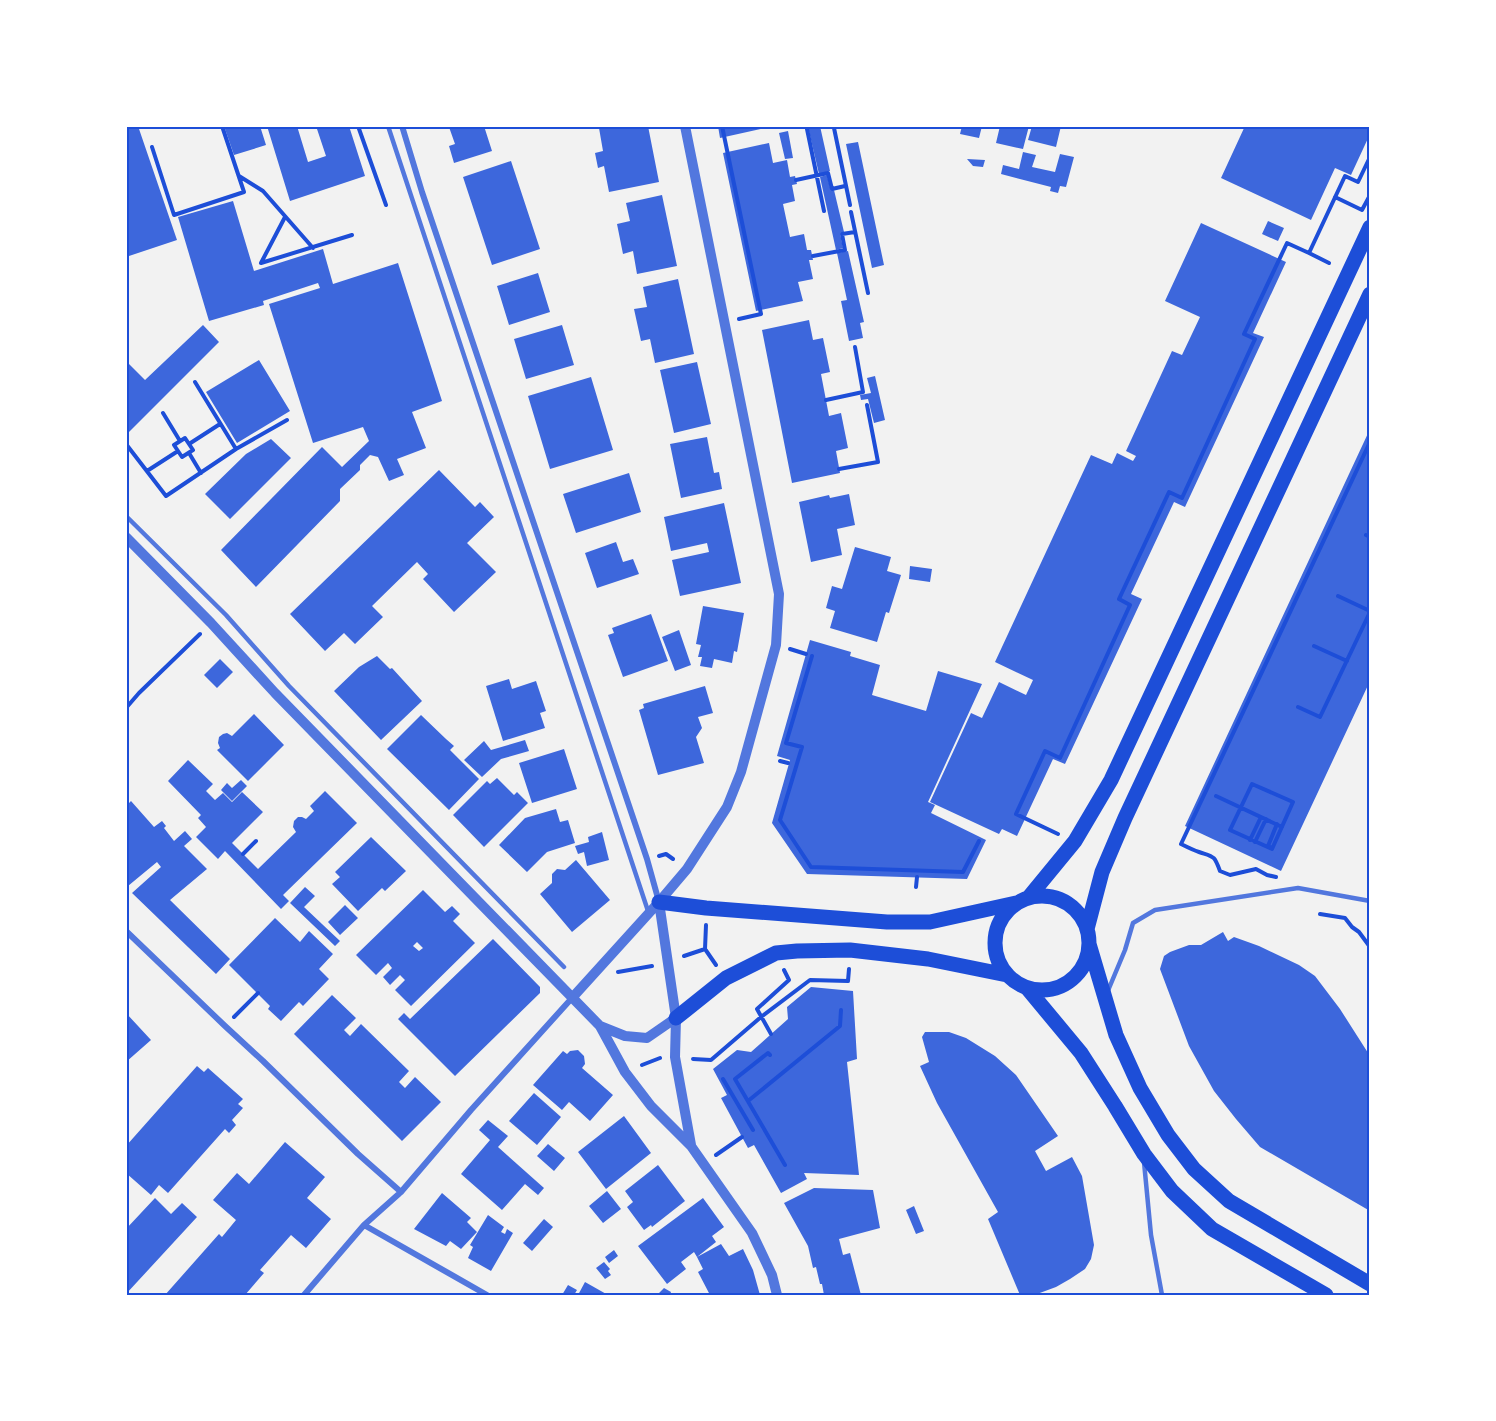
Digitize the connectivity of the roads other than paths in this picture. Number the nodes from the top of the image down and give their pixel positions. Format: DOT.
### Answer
graph roads {
  1 [pos="388,126"];
  2 [pos="402,126"];
  3 [pos="685,126"];
  4 [pos="1370,227"];
  5 [pos="1370,294"];
  6 [pos="126,516"];
  7 [pos="126,537"];
  8 [pos="1023,900"];
  9 [pos="1370,901"];
  10 [pos="654,908"];
  11 [pos="126,931"];
  12 [pos="1088,937"];
  13 [pos="564,967"];
  14 [pos="1007,975"];
  15 [pos="1027,988"];
  16 [pos="572,998"];
  17 [pos="1105,999"];
  18 [pos="676,1018"];
  19 [pos="600,1026"];
  20 [pos="691,1146"];
  21 [pos="1144,1154"];
  22 [pos="402,1192"];
  23 [pos="364,1225"];
  24 [pos="1370,1284"];
  25 [pos="304,1295"];
  26 [pos="487,1295"];
  27 [pos="777,1295"];
  28 [pos="1162,1295"];
  29 [pos="1326,1295"];
  1 -- 10 [label="lane"];
  2 -- 10 [label="street"];
  3 -- 10 [label="street"];
  4 -- 8 [label="main road"];
  5 -- 12 [label="main road"];
  6 -- 13 [label="lane"];
  7 -- 16 [label="street"];
  8 -- 10 [label="main road"];
  8 -- 12 [label="main road"];
  8 -- 14 [label="main road"];
  9 -- 17 [label="lane"];
  10 -- 16 [label="street"];
  10 -- 18 [label="street"];
  11 -- 22 [label="street"];
  12 -- 15 [label="main road"];
  12 -- 17 [label="main road"];
  14 -- 15 [label="main road"];
  14 -- 18 [label="main road"];
  15 -- 21 [label="main road"];
  16 -- 19 [label="street"];
  16 -- 22 [label="street"];
  17 -- 24 [label="main road"];
  18 -- 19 [label="street"];
  18 -- 20 [label="street"];
  19 -- 20 [label="street"];
  20 -- 27 [label="street"];
  21 -- 28 [label="lane"];
  21 -- 29 [label="main road"];
  22 -- 23 [label="street"];
  23 -- 25 [label="street"];
  23 -- 26 [label="street"];
}
